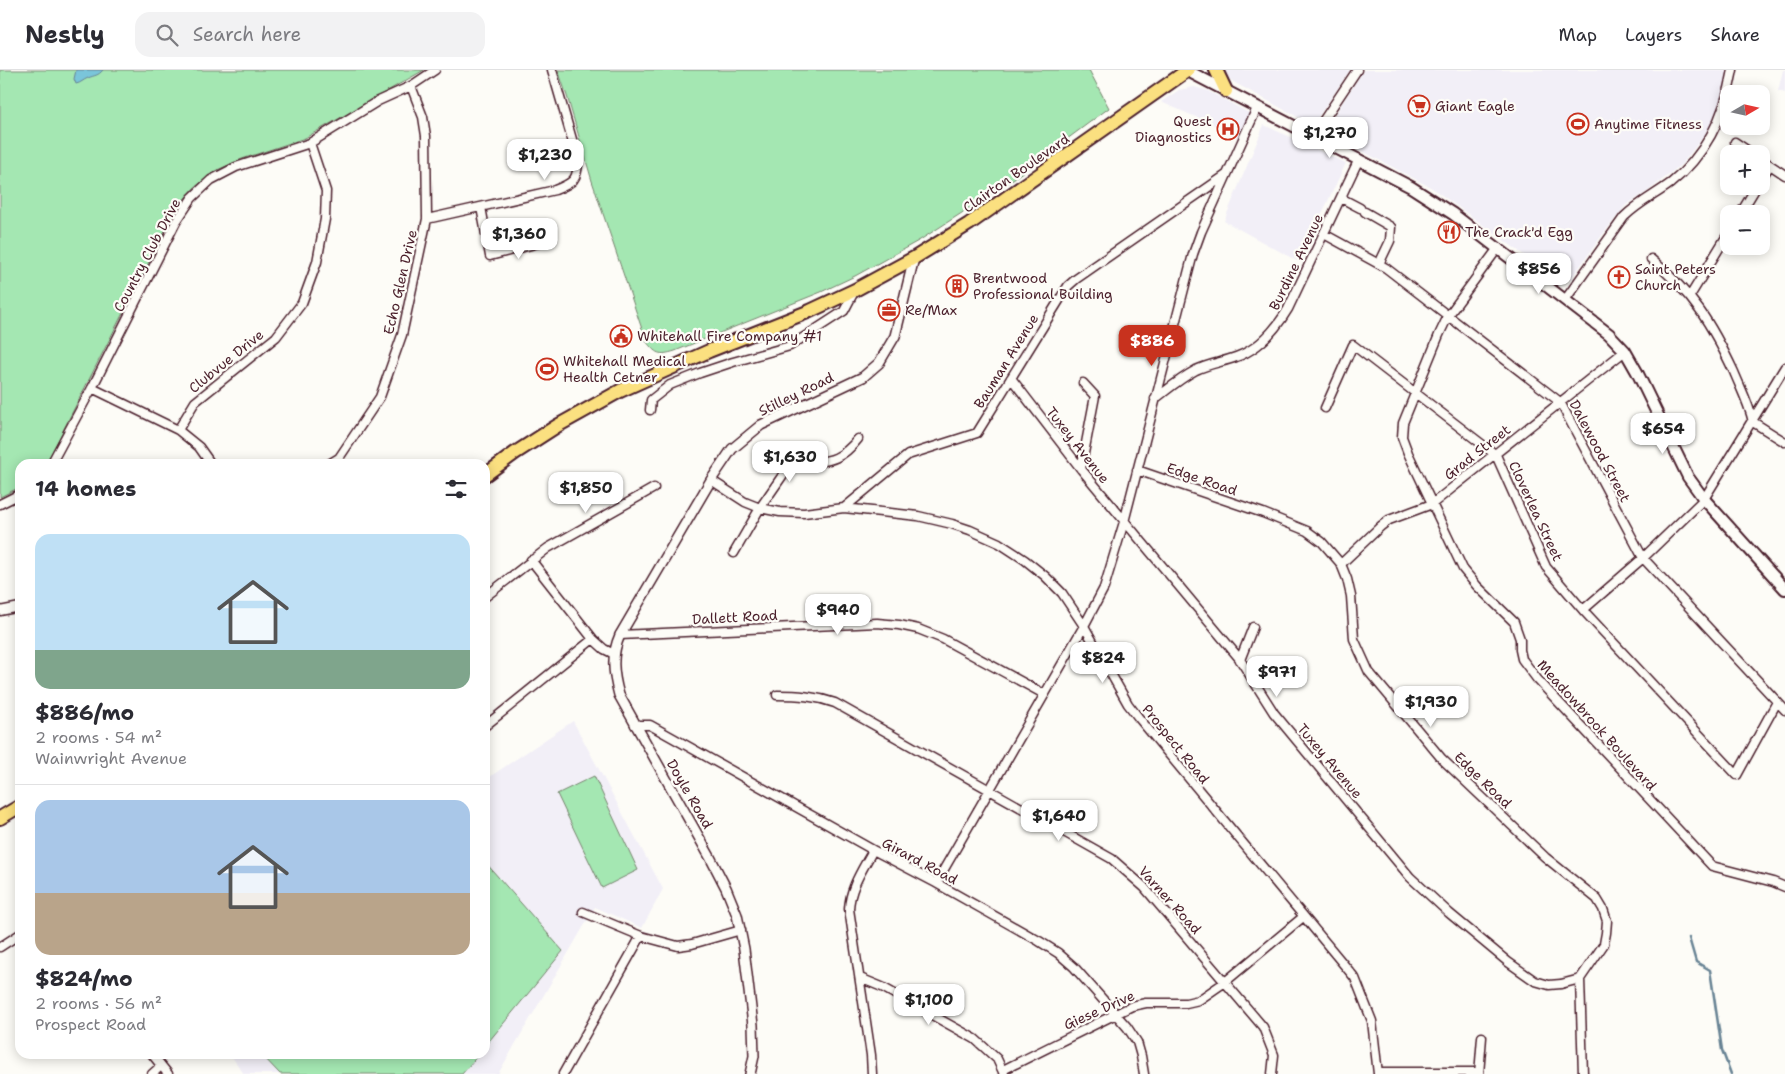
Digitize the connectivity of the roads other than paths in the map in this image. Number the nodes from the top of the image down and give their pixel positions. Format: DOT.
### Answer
graph roads {
  1 [pos="435,70"];
  2 [pos="552,70"];
  3 [pos="1187,70"];
  4 [pos="1216,70"];
  5 [pos="1357,70"];
  6 [pos="1733,70"];
  7 [pos="411,86"];
  8 [pos="1226,91"];
  9 [pos="1257,108"];
  10 [pos="1313,136"];
  11 [pos="1736,142"];
  12 [pos="310,143"];
  13 [pos="1740,145"];
  14 [pos="1359,159"];
  15 [pos="1770,165"];
  16 [pos="1227,174"];
  17 [pos="1785,175"];
  18 [pos="1341,198"];
  19 [pos="481,207"];
  20 [pos="427,219"];
  21 [pos="1324,234"];
  22 [pos="542,242"];
  23 [pos="1720,247"];
  24 [pos="1498,248"];
  25 [pos="914,258"];
  26 [pos="1651,259"];
  27 [pos="1379,264"];
  28 [pos="855,290"];
  29 [pos="1690,296"];
  30 [pos="1565,300"];
  31 [pos="1448,316"];
  32 [pos="1625,351"];
  33 [pos="1785,367"];
  34 [pos="1010,378"];
  35 [pos="1083,383"];
  36 [pos="92,388"];
  37 [pos="1415,392"];
  38 [pos="1155,399"];
  39 [pos="1560,402"];
  40 [pos="1325,408"];
  41 [pos="650,410"];
  42 [pos="1753,422"];
  43 [pos="178,430"];
  44 [pos="858,439"];
  45 [pos="1785,442"];
  46 [pos="1496,455"];
  47 [pos="54,459"];
  48 [pos="207,459"];
  49 [pos="340,459"];
  50 [pos="1081,469"];
  51 [pos="1137,470"];
  52 [pos="490,471"];
  53 [pos="710,480"];
  54 [pos="654,488"];
  55 [pos="15,496"];
  56 [pos="1704,499"];
  57 [pos="0,504"];
  58 [pos="1432,504"];
  59 [pos="760,508"];
  60 [pos="844,508"];
  61 [pos="1124,522"];
  62 [pos="734,553"];
  63 [pos="1643,558"];
  64 [pos="531,560"];
  65 [pos="1341,564"];
  66 [pos="1785,589"];
  67 [pos="490,593"];
  68 [pos="15,608"];
  69 [pos="1583,610"];
  70 [pos="0,611"];
  71 [pos="1084,626"];
  72 [pos="1253,627"];
  73 [pos="620,635"];
  74 [pos="593,639"];
  75 [pos="614,654"];
  76 [pos="1240,660"];
  77 [pos="1044,694"];
  78 [pos="777,695"];
  79 [pos="1778,702"];
  80 [pos="1785,710"];
  81 [pos="490,722"];
  82 [pos="635,725"];
  83 [pos="988,790"];
  84 [pos="15,809"];
  85 [pos="0,818"];
  86 [pos="873,850"];
  87 [pos="936,882"];
  88 [pos="1785,887"];
  89 [pos="583,912"];
  90 [pos="1303,916"];
  91 [pos="740,930"];
  92 [pos="641,936"];
  93 [pos="15,937"];
  94 [pos="0,947"];
  95 [pos="860,978"];
  96 [pos="1580,979"];
  97 [pos="1225,982"];
  98 [pos="1116,1013"];
  99 [pos="1482,1038"];
  100 [pos="156,1059"];
  101 [pos="161,1066"];
  102 [pos="1003,1072"];
  103 [pos="1379,1073"];
  104 [pos="1479,1073"];
  105 [pos="152,1074"];
  106 [pos="168,1074"];
  107 [pos="563,1074"];
  108 [pos="750,1074"];
  109 [pos="872,1074"];
  110 [pos="1144,1074"];
  111 [pos="1272,1074"];
  112 [pos="1583,1074"];
  1 -- 7 [label="street, Country Club Drive"];
  2 -- 19 [label="street"];
  3 -- 8 [label="main road"];
  3 -- 25 [label="highway, Clairton Boulevard"];
  4 -- 8 [label="highway"];
  5 -- 10 [label="street"];
  6 -- 30 [label="street"];
  7 -- 12 [label="street, Country Club Drive"];
  7 -- 20 [label="street, Echo Glen Drive"];
  8 -- 9 [label="main road"];
  9 -- 10 [label="main road"];
  9 -- 16 [label="street"];
  10 -- 14 [label="main road"];
  11 -- 13 [label="street"];
  12 -- 36 [label="street, Country Club Drive"];
  12 -- 43 [label="street, Clubvue Drive"];
  14 -- 18 [label="street, Burdine Avenue"];
  14 -- 24 [label="main road"];
  15 -- 17 [label="street"];
  16 -- 34 [label="street, Bauman Avenue"];
  16 -- 38 [label="street"];
  18 -- 21 [label="street, Burdine Avenue"];
  18 -- 27 [label="street"];
  19 -- 20 [label="street"];
  19 -- 22 [label="street"];
  20 -- 49 [label="street, Echo Glen Drive"];
  21 -- 27 [label="street, Dalewood Street"];
  21 -- 38 [label="street, Burdine Avenue"];
  23 -- 29 [label="street"];
  24 -- 30 [label="main road"];
  24 -- 31 [label="street, Meadowbrook Boulevard"];
  25 -- 28 [label="highway, Clairton Boulevard"];
  25 -- 53 [label="street, Stilley Road"];
  26 -- 29 [label="street"];
  27 -- 31 [label="street, Dalewood Street"];
  28 -- 41 [label="street"];
  28 -- 52 [label="highway, Clairton Boulevard"];
  29 -- 42 [label="street"];
  30 -- 32 [label="main road"];
  31 -- 37 [label="street, Meadowbrook Boulevard"];
  31 -- 39 [label="street, Dalewood Street"];
  32 -- 39 [label="street, Grad Street"];
  32 -- 56 [label="main road"];
  33 -- 42 [label="street"];
  34 -- 50 [label="street, Tuxey Avenue"];
  34 -- 60 [label="street, Bauman Avenue"];
  35 -- 50 [label="street"];
  36 -- 43 [label="street"];
  36 -- 47 [label="street, Country Club Drive"];
  37 -- 40 [label="street, Cloverlea Street"];
  37 -- 46 [label="street, Cloverlea Street"];
  37 -- 58 [label="street, Meadowbrook Boulevard"];
  38 -- 51 [label="street"];
  39 -- 46 [label="street, Grad Street"];
  39 -- 63 [label="street, Dalewood Street"];
  42 -- 45 [label="street"];
  42 -- 56 [label="street"];
  43 -- 48 [label="street"];
  44 -- 59 [label="street"];
  46 -- 58 [label="street, Grad Street"];
  46 -- 69 [label="street, Cloverlea Street"];
  50 -- 61 [label="street, Tuxey Avenue"];
  51 -- 61 [label="street"];
  51 -- 65 [label="street, Edge Road"];
  53 -- 59 [label="street, Prospect Road"];
  53 -- 73 [label="street, Stilley Road"];
  54 -- 64 [label="street"];
  55 -- 57 [label="street"];
  56 -- 63 [label="street"];
  56 -- 66 [label="main road"];
  58 -- 65 [label="street, Grad Street"];
  58 -- 88 [label="street, Meadowbrook Boulevard"];
  59 -- 60 [label="street, Prospect Road"];
  59 -- 62 [label="street"];
  60 -- 71 [label="street, Prospect Road"];
  61 -- 71 [label="street"];
  61 -- 76 [label="street, Tuxey Avenue"];
  63 -- 69 [label="street"];
  63 -- 79 [label="street, Dalewood Street"];
  64 -- 67 [label="street"];
  64 -- 74 [label="street"];
  65 -- 96 [label="street, Edge Road"];
  68 -- 70 [label="street"];
  69 -- 79 [label="street, Cloverlea Street"];
  71 -- 77 [label="street"];
  71 -- 90 [label="street, Prospect Road"];
  72 -- 76 [label="street"];
  73 -- 75 [label="street, Stilley Road"];
  73 -- 77 [label="street, Dallett Road"];
  74 -- 75 [label="street"];
  74 -- 81 [label="street"];
  75 -- 82 [label="street, Doyle Road"];
  76 -- 96 [label="street, Tuxey Avenue"];
  77 -- 83 [label="street"];
  78 -- 83 [label="street, Varner Road"];
  79 -- 80 [label="street, Dalewood Street"];
  82 -- 86 [label="street, Girard Road"];
  82 -- 91 [label="street, Doyle Road"];
  83 -- 87 [label="street"];
  83 -- 97 [label="street, Varner Road"];
  84 -- 85 [label="highway"];
  86 -- 87 [label="street, Girard Road"];
  86 -- 95 [label="street"];
  87 -- 98 [label="street, Girard Road"];
  89 -- 92 [label="street"];
  90 -- 97 [label="street, Giese Drive"];
  90 -- 103 [label="street, Prospect Road"];
  91 -- 92 [label="street"];
  91 -- 108 [label="street, Doyle Road"];
  92 -- 107 [label="street"];
  93 -- 94 [label="street"];
  95 -- 102 [label="street"];
  95 -- 109 [label="street"];
  96 -- 112 [label="street"];
  97 -- 98 [label="street, Giese Drive"];
  97 -- 111 [label="street, Varner Road"];
  98 -- 102 [label="street, Giese Drive"];
  98 -- 110 [label="street, Girard Road"];
  99 -- 104 [label="street"];
  100 -- 101 [label="street"];
  101 -- 105 [label="street"];
  101 -- 106 [label="street"];
  103 -- 104 [label="street"];
}
